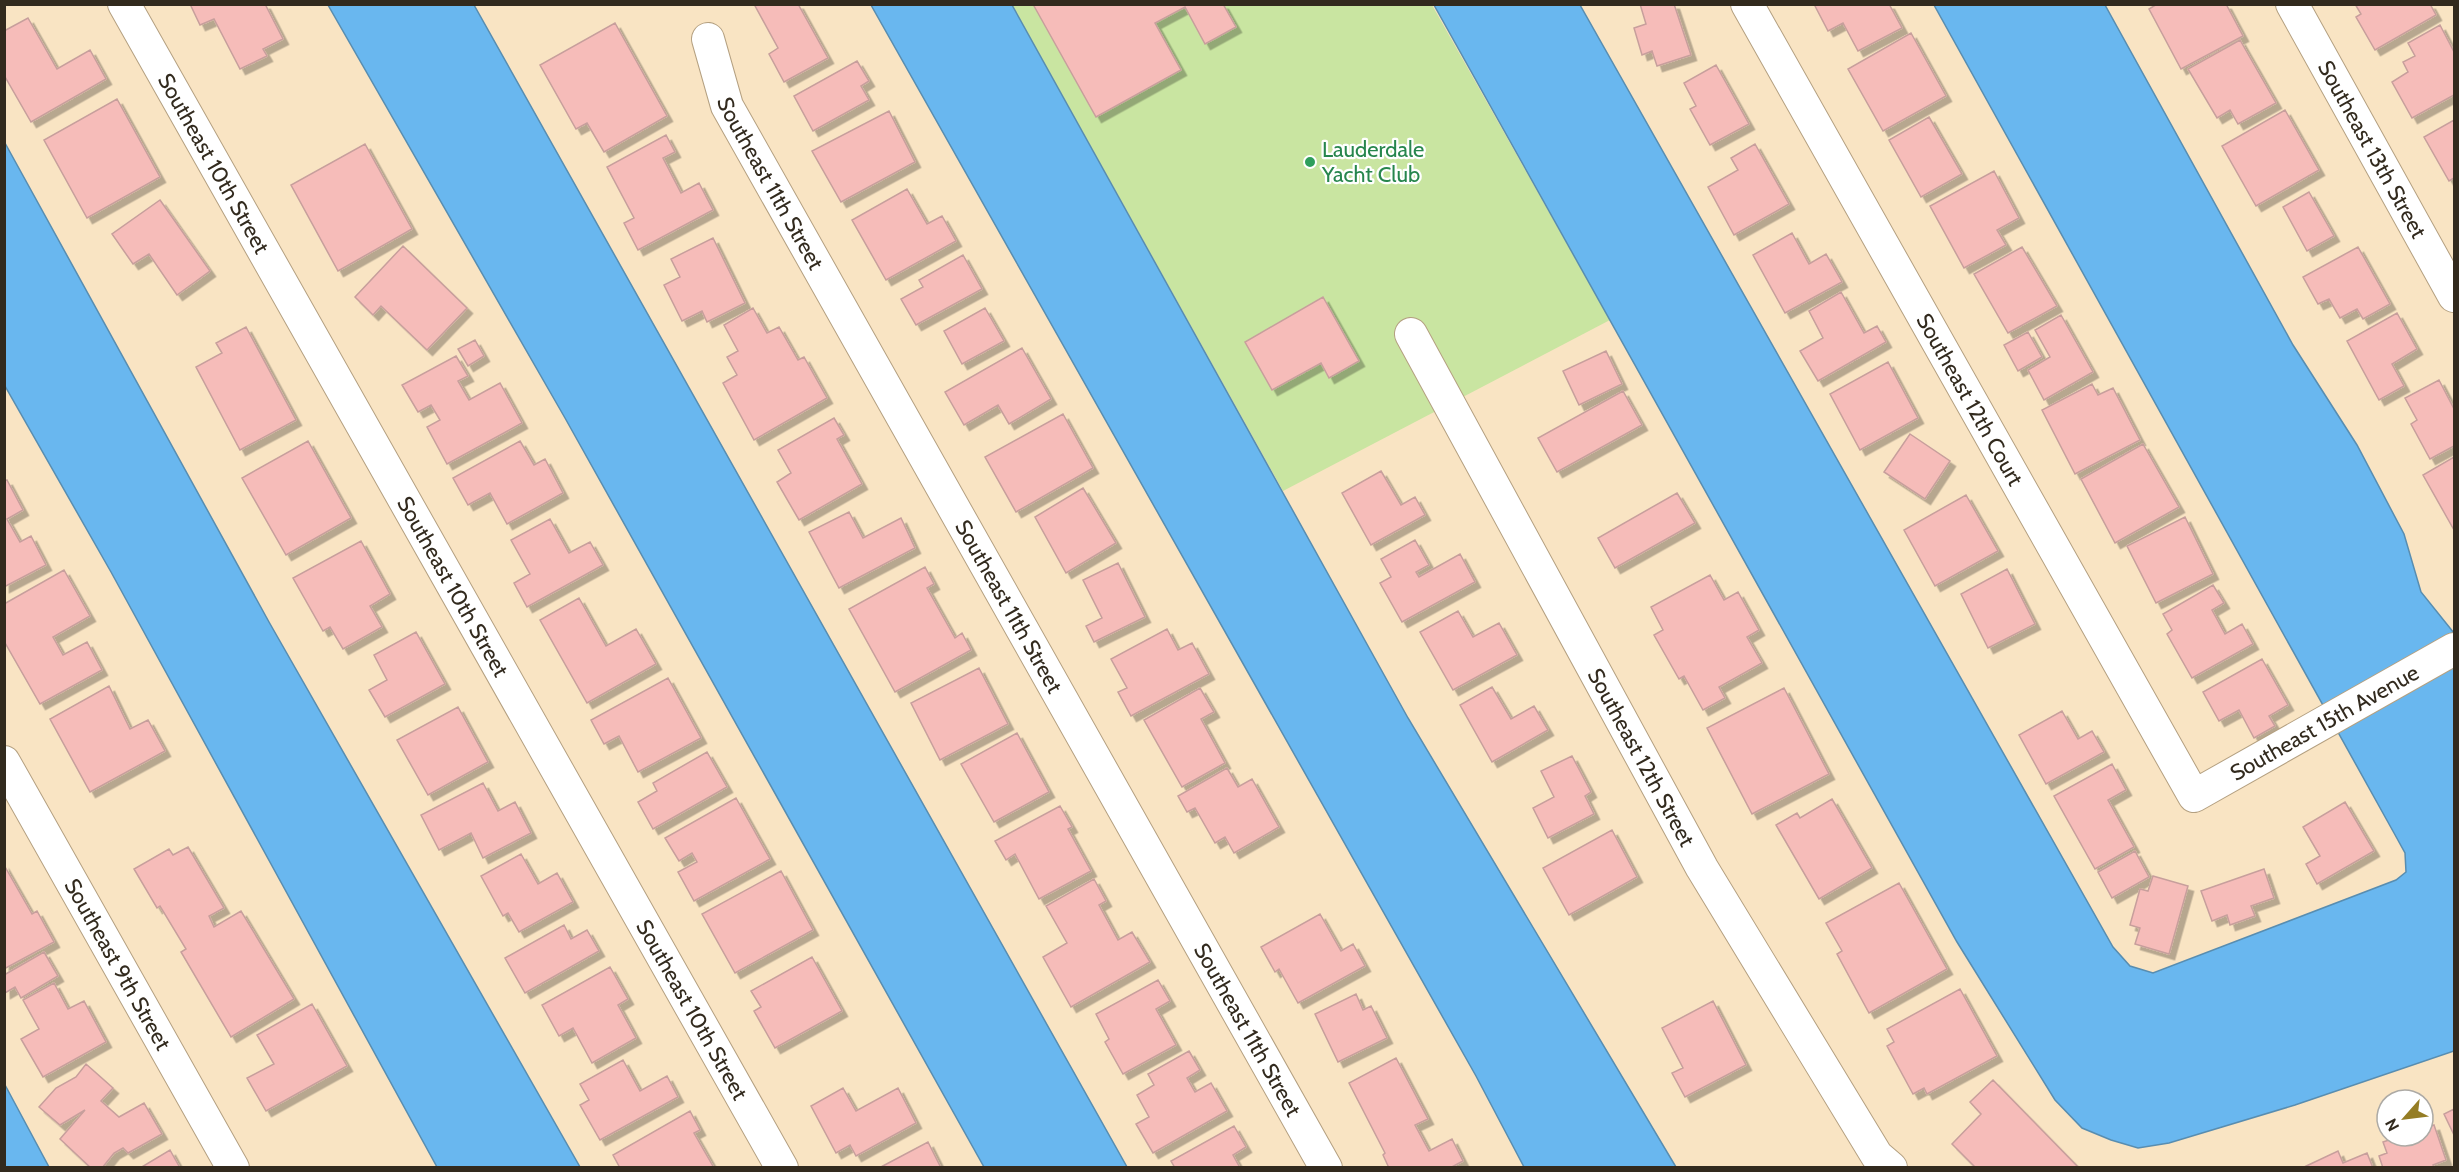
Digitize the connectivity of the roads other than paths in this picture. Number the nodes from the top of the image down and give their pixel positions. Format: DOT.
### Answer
graph roads {
  1 [pos="124,4"];
  2 [pos="1747,4"];
  3 [pos="2292,4"];
  4 [pos="708,39"];
  5 [pos="2454,296"];
  6 [pos="1411,334"];
  7 [pos="2454,649"];
  8 [pos="4,762"];
  9 [pos="2193,796"];
  10 [pos="1875,1164"];
  11 [pos="233,1167"];
  12 [pos="782,1167"];
  13 [pos="1326,1167"];
  1 -- 12 [label="street, Southeast 10th Street"];
  2 -- 9 [label="street, Southeast 12th Court"];
  3 -- 5 [label="street, Southeast 13th Street"];
  4 -- 13 [label="street, Southeast 11th Street"];
  6 -- 10 [label="street, Southeast 12th Street"];
  7 -- 9 [label="street, Southeast 15th Avenue"];
  8 -- 11 [label="street, Southeast 9th Street"];
}
